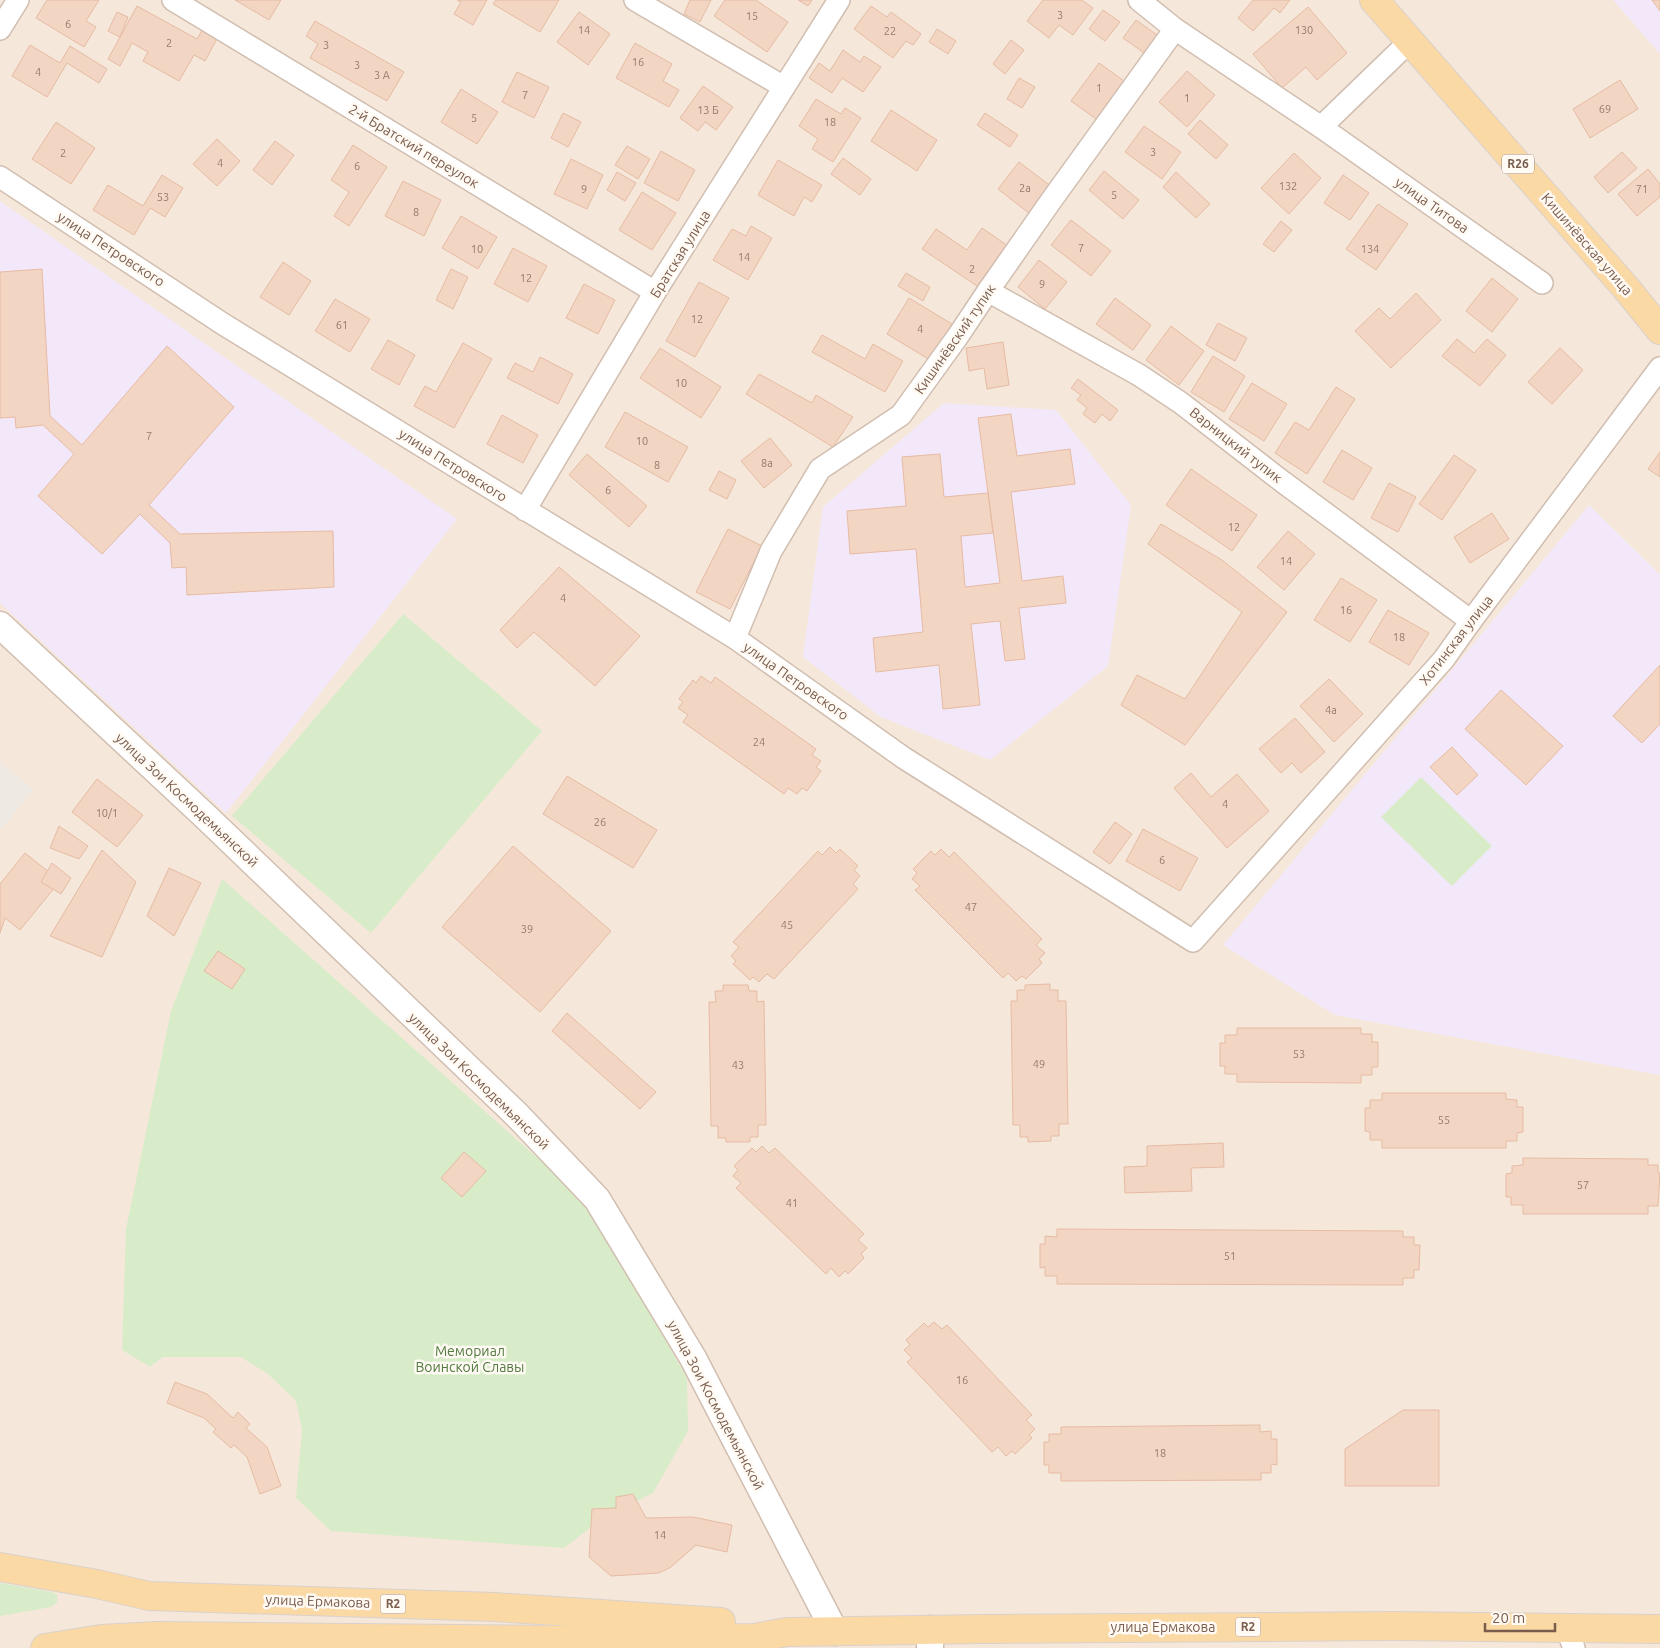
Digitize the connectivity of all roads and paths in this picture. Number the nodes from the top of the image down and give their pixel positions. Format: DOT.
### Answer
graph roads {
  1 [pos="18,0"];
  2 [pos="173,0"];
  3 [pos="635,0"];
  4 [pos="839,0"];
  5 [pos="1139,0"];
  6 [pos="1374,0"];
  7 [pos="0,29"];
  8 [pos="1176,29"];
  9 [pos="1410,41"];
  10 [pos="784,88"];
  11 [pos="1321,127"];
  12 [pos="0,176"];
  13 [pos="1542,283"];
  14 [pos="988,291"];
  15 [pos="655,292"];
  16 [pos="1660,330"];
  17 [pos="1660,368"];
  18 [pos="525,510"];
  19 [pos="1470,621"];
  20 [pos="0,625"];
  21 [pos="735,638"];
  22 [pos="1193,941"];
  23 [pos="0,1567"];
  24 [pos="1660,1629"];
  25 [pos="787,1632"];
  26 [pos="835,1632"];
  27 [pos="1570,1638"];
  28 [pos="930,1639"];
  29 [pos="45,1648"];
  1 -- 7 [label="street"];
  2 -- 15 [label="street, 2-й Братский переулок"];
  3 -- 10 [label="street"];
  4 -- 10 [label="street, Братская улица"];
  5 -- 8 [label="street, улица Титова"];
  6 -- 9 [label="main road, Кишинёвская улица / R26"];
  8 -- 11 [label="street, улица Титова"];
  8 -- 14 [label="street, Кишинёвский тупик"];
  9 -- 11 [label="street"];
  9 -- 16 [label="main road, Кишинёвская улица / R26"];
  10 -- 15 [label="street, Братская улица"];
  11 -- 13 [label="street, улица Титова"];
  12 -- 18 [label="street, улица Петровского"];
  14 -- 19 [label="street, Варницкий тупик"];
  14 -- 21 [label="street, Кишинёвский тупик"];
  15 -- 18 [label="street, Братская улица"];
  17 -- 19 [label="street, Хотинская улица"];
  18 -- 21 [label="street, улица Петровского"];
  19 -- 22 [label="street, Хотинская улица"];
  20 -- 26 [label="street, улица Зои Космодемьянской"];
  21 -- 22 [label="street, улица Петровского"];
  23 -- 25 [label="main road, улица Ермакова / R2"];
  24 -- 27 [label="main road, улица Ермакова / R2"];
  25 -- 26 [label="main road, улица Ермакова"];
  25 -- 29 [label="main road, улица Ермакова"];
  26 -- 28 [label="main road, улица Ермакова / R2"];
  27 -- 28 [label="main road, улица Ермакова / R2"];
}
